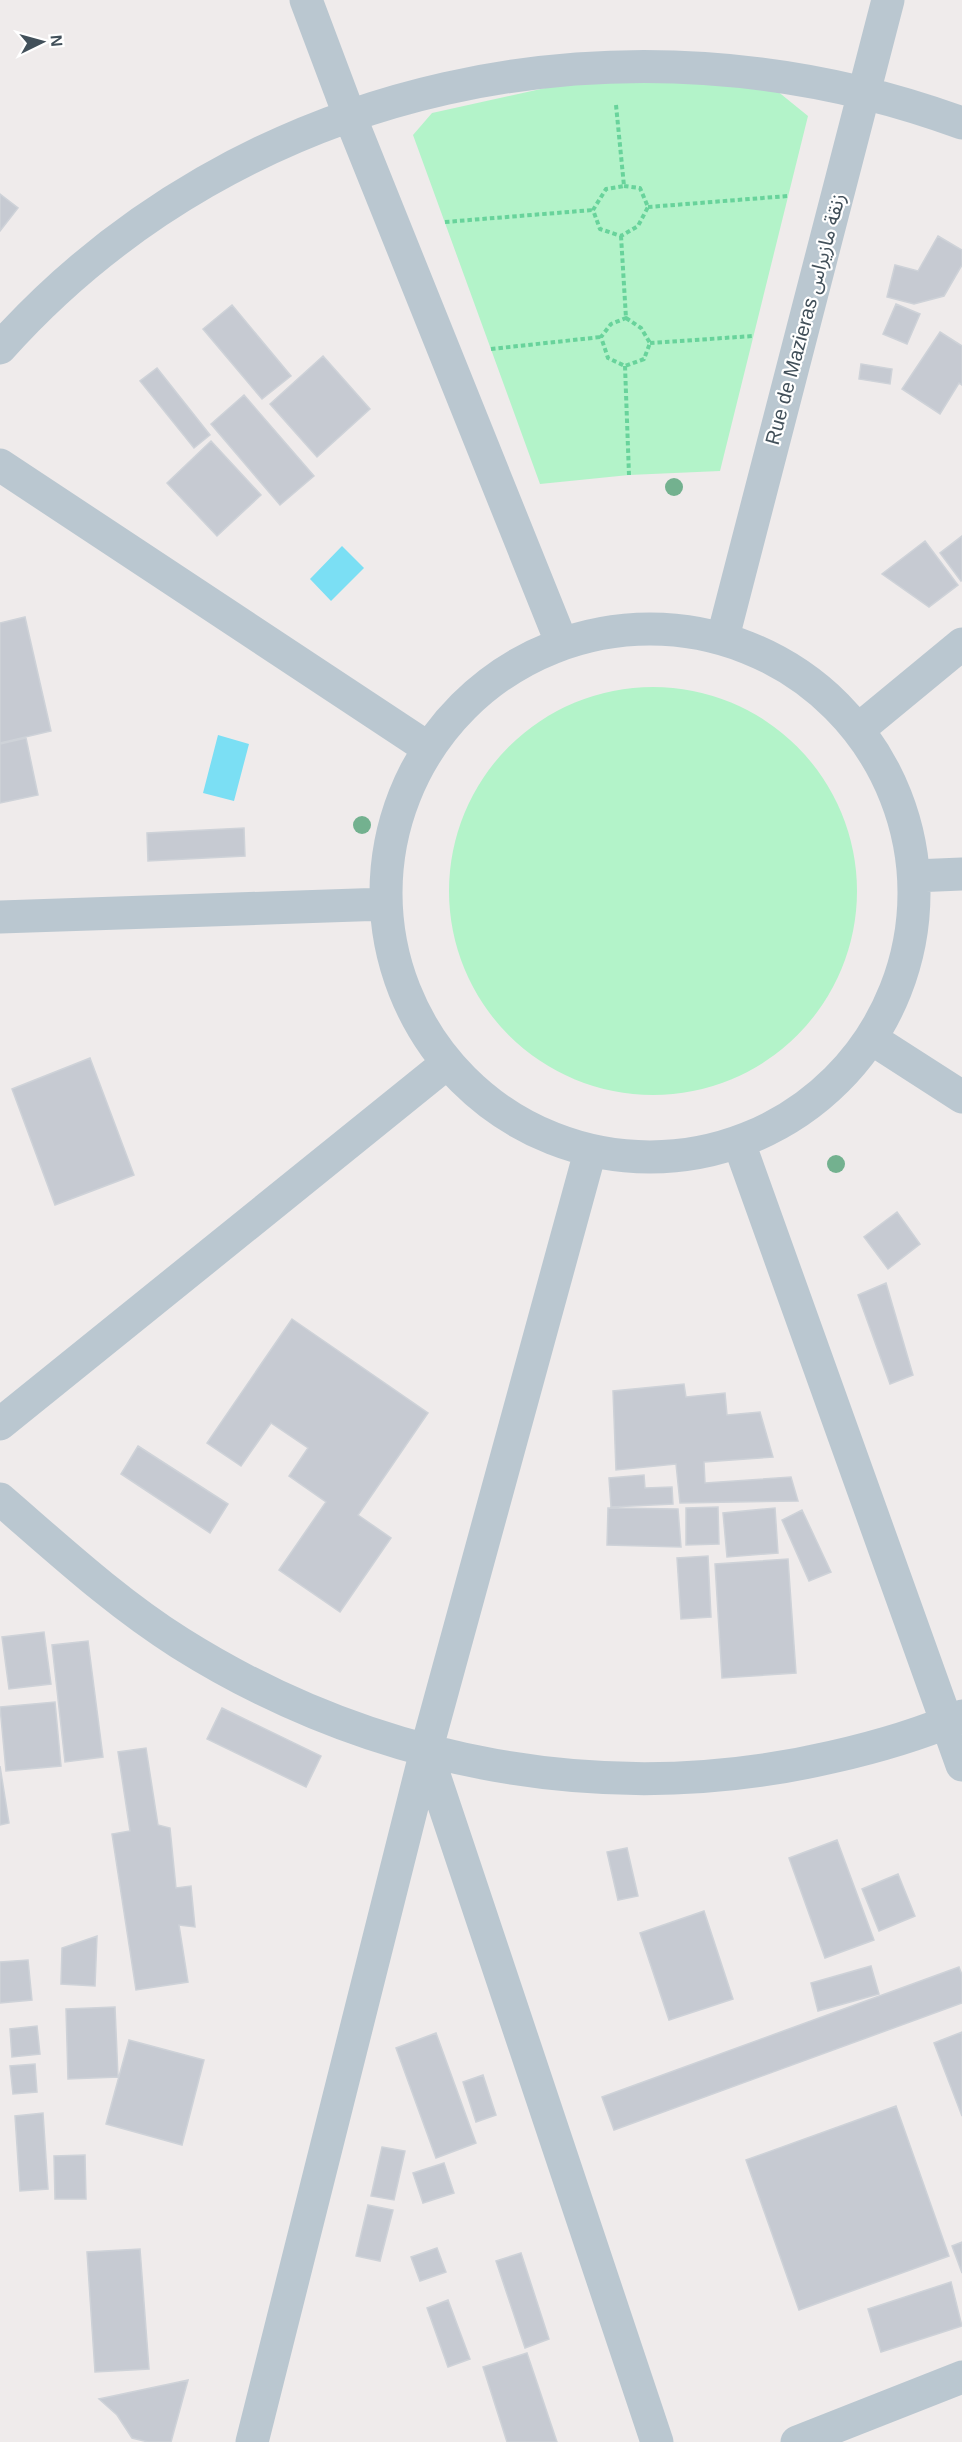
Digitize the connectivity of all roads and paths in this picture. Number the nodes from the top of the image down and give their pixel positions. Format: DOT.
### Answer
graph roads {
  1 [pos="306,0"];
  2 [pos="888,0"];
  3 [pos="865,89"];
  4 [pos="615,97"];
  5 [pos="347,109"];
  6 [pos="962,123"];
  7 [pos="624,186"];
  8 [pos="788,196"];
  9 [pos="648,207"];
  10 [pos="593,210"];
  11 [pos="445,222"];
  12 [pos="621,236"];
  13 [pos="626,318"];
  14 [pos="753,336"];
  15 [pos="601,337"];
  16 [pos="650,343"];
  17 [pos="0,348"];
  18 [pos="491,350"];
  19 [pos="625,366"];
  20 [pos="0,465"];
  21 [pos="629,475"];
  22 [pos="723,637"];
  23 [pos="562,644"];
  24 [pos="962,644"];
  25 [pos="859,729"];
  26 [pos="428,748"];
  27 [pos="962,874"];
  28 [pos="914,876"];
  29 [pos="386,904"];
  30 [pos="0,917"];
  31 [pos="872,1039"];
  32 [pos="446,1064"];
  33 [pos="962,1097"];
  34 [pos="739,1143"];
  35 [pos="590,1152"];
  36 [pos="0,1424"];
  37 [pos="0,1499"];
  38 [pos="954,1719"];
  39 [pos="426,1751"];
  40 [pos="962,1766"];
  41 [pos="962,2377"];
  42 [pos="252,2442"];
  43 [pos="657,2442"];
  44 [pos="797,2442"];
  1 -- 5 [label="street"];
  2 -- 3 [label="street, Rue de Mazieras زنقة مازيراس"];
  3 -- 5 [label="street"];
  3 -- 6 [label="street"];
  3 -- 22 [label="street, Rue de Mazieras زنقة مازيراس"];
  4 -- 7 [label="path"];
  5 -- 17 [label="street"];
  5 -- 23 [label="street"];
  7 -- 9 [label="path"];
  7 -- 10 [label="path"];
  8 -- 9 [label="path"];
  9 -- 12 [label="path"];
  10 -- 11 [label="path"];
  10 -- 12 [label="path"];
  12 -- 13 [label="path"];
  13 -- 15 [label="path"];
  13 -- 16 [label="path"];
  14 -- 16 [label="path"];
  15 -- 18 [label="path"];
  15 -- 19 [label="path"];
  16 -- 19 [label="path"];
  19 -- 21 [label="path"];
  20 -- 26 [label="street"];
  22 -- 23 [label="street"];
  22 -- 25 [label="street"];
  23 -- 26 [label="street"];
  24 -- 25 [label="street"];
  25 -- 28 [label="street"];
  26 -- 29 [label="street"];
  27 -- 28 [label="street"];
  28 -- 31 [label="street"];
  29 -- 30 [label="street"];
  29 -- 32 [label="street"];
  31 -- 33 [label="street"];
  31 -- 34 [label="street"];
  32 -- 35 [label="street"];
  32 -- 36 [label="street"];
  34 -- 35 [label="street"];
  34 -- 38 [label="street"];
  35 -- 39 [label="street"];
  37 -- 39 [label="street"];
  38 -- 39 [label="street"];
  38 -- 40 [label="street"];
  39 -- 42 [label="street"];
  39 -- 43 [label="street"];
  41 -- 44 [label="street"];
}
